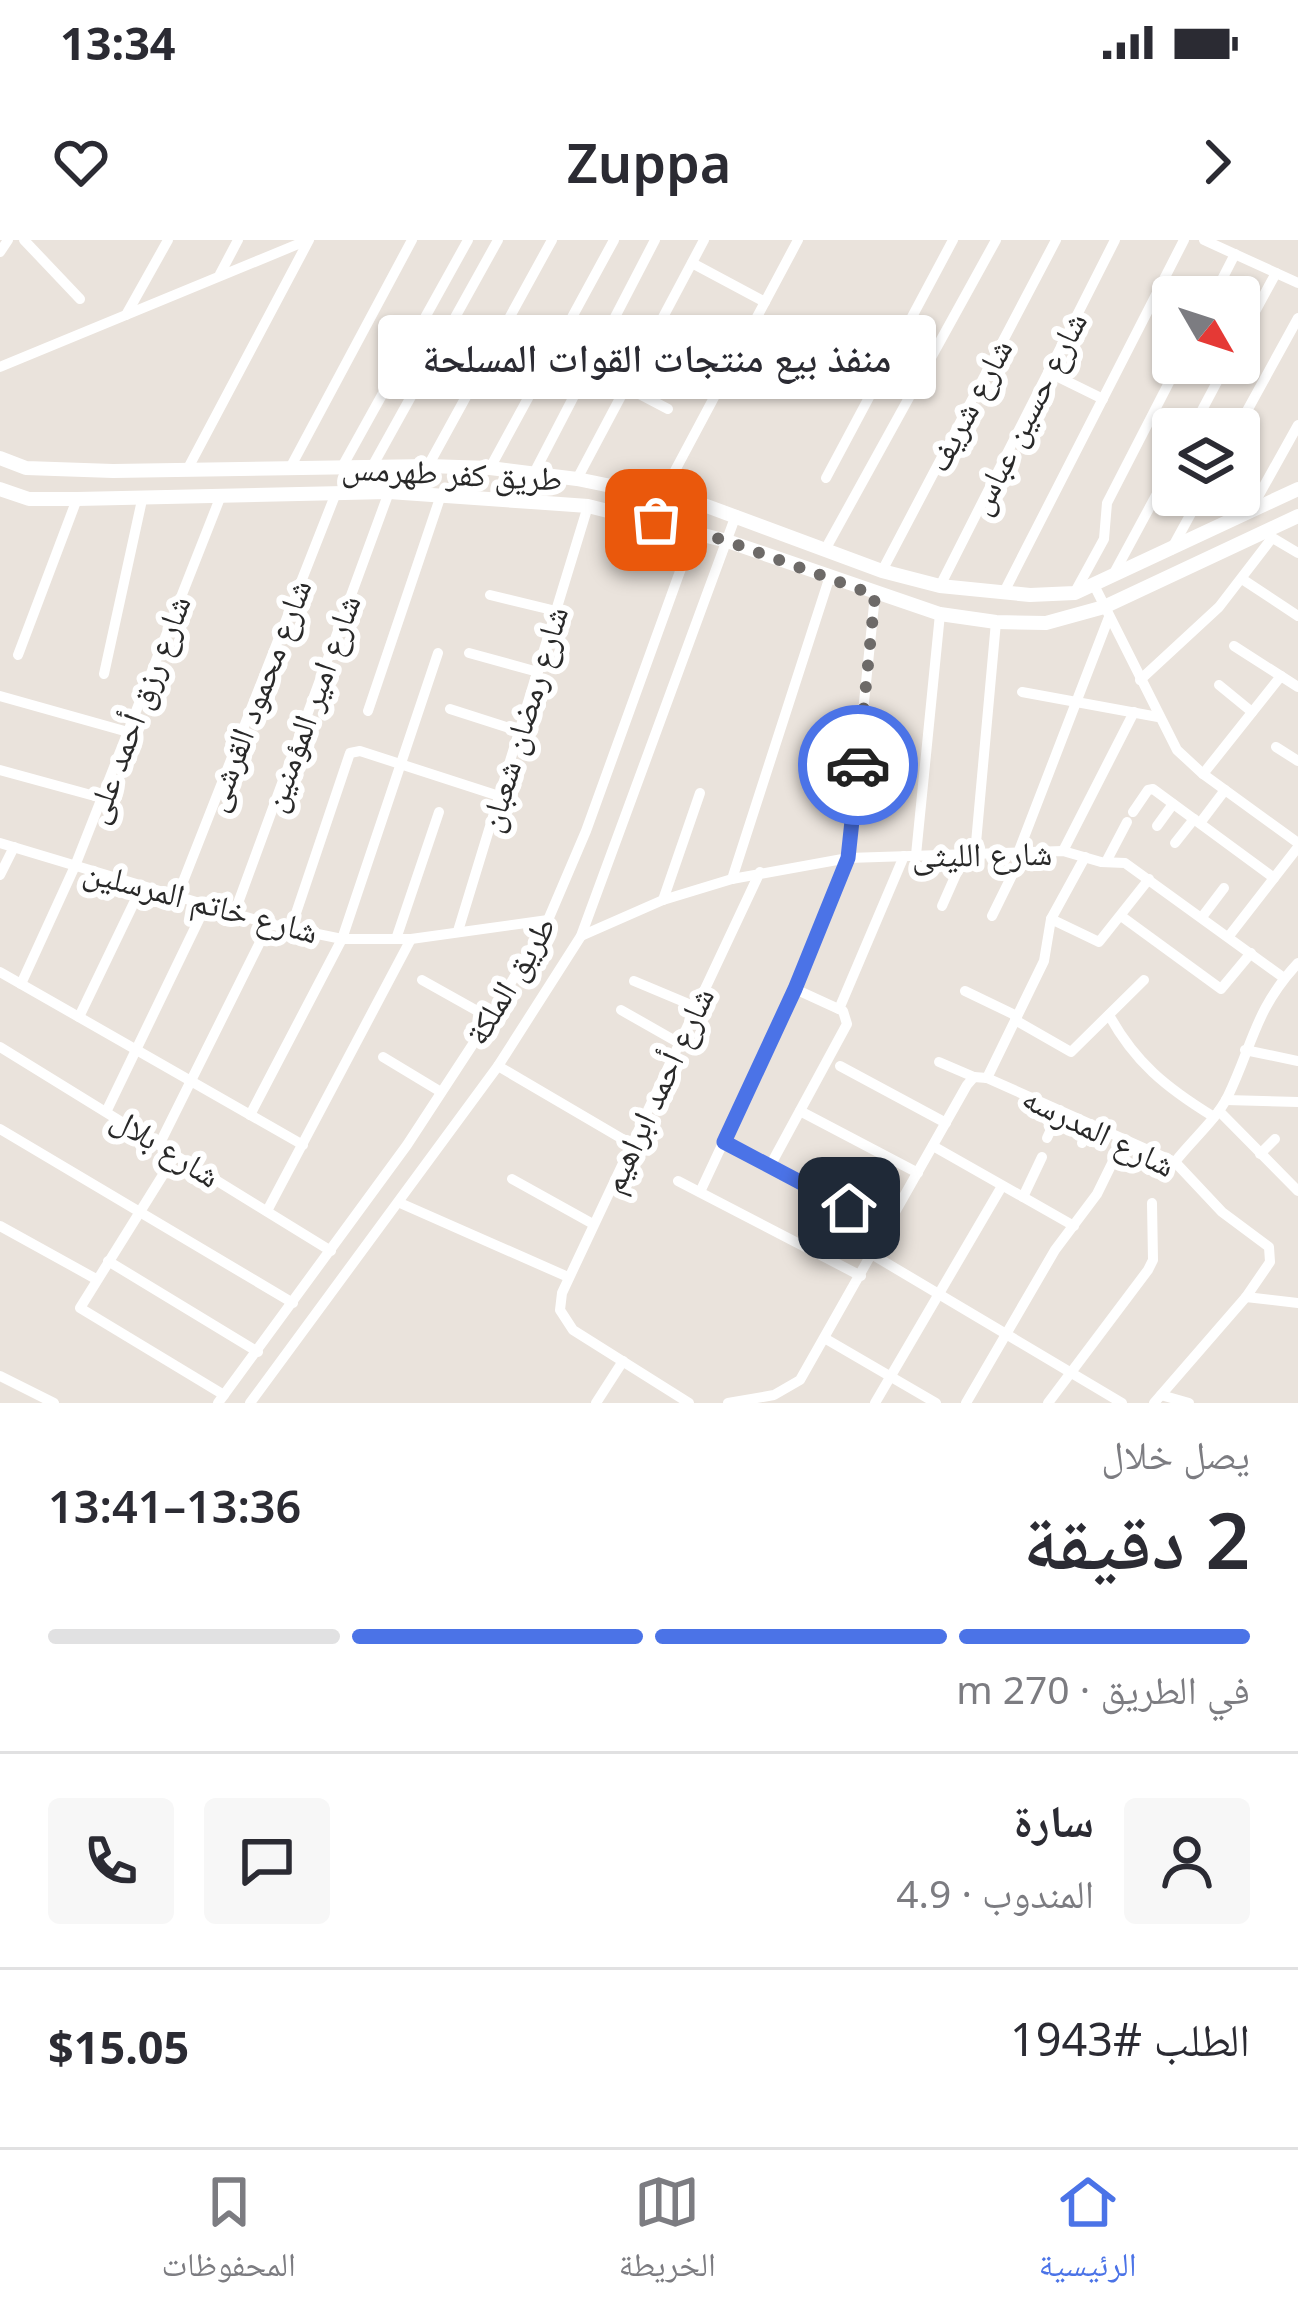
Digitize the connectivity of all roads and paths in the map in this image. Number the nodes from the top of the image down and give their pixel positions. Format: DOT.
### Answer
graph roads {
  1 [pos="8,240"];
  2 [pos="24,240"];
  3 [pos="168,240"];
  4 [pos="238,240"];
  5 [pos="309,240"];
  6 [pos="412,240"];
  7 [pos="468,240"];
  8 [pos="498,240"];
  9 [pos="552,240"];
  10 [pos="614,240"];
  11 [pos="655,240"];
  12 [pos="704,240"];
  13 [pos="798,240"];
  14 [pos="953,240"];
  15 [pos="996,240"];
  16 [pos="1056,240"];
  17 [pos="1114,240"];
  18 [pos="1184,240"];
  19 [pos="1204,240"];
  20 [pos="0,252"];
  21 [pos="1235,254"];
  22 [pos="692,263"];
  23 [pos="1276,273"];
  24 [pos="1224,276"];
  25 [pos="219,277"];
  26 [pos="1298,284"];
  27 [pos="80,299"];
  28 [pos="765,302"];
  29 [pos="1260,302"];
  30 [pos="126,315"];
  31 [pos="1298,318"];
  32 [pos="660,323"];
  33 [pos="702,346"];
  34 [pos="0,367"];
  35 [pos="1048,372"];
  36 [pos="1168,384"];
  37 [pos="626,387"];
  38 [pos="1103,399"];
  39 [pos="1249,408"];
  40 [pos="668,409"];
  41 [pos="1298,424"];
  42 [pos="8,462"];
  43 [pos="373,466"];
  44 [pos="428,466"];
  45 [pos="342,467"];
  46 [pos="290,468"];
  47 [pos="490,469"];
  48 [pos="188,470"];
  49 [pos="534,473"];
  50 [pos="826,478"];
  51 [pos="577,479"];
  52 [pos="0,488"];
  53 [pos="1298,489"];
  54 [pos="358,492"];
  55 [pos="389,492"];
  56 [pos="336,493"];
  57 [pos="1260,493"];
  58 [pos="441,495"];
  59 [pos="662,495"];
  60 [pos="220,498"];
  61 [pos="76,499"];
  62 [pos="142,500"];
  63 [pos="1152,503"];
  64 [pos="704,505"];
  65 [pos="588,506"];
  66 [pos="1260,508"];
  67 [pos="736,515"];
  68 [pos="1190,516"];
  69 [pos="1243,516"];
  70 [pos="1298,517"];
  71 [pos="695,531"];
  72 [pos="1268,535"];
  73 [pos="727,541"];
  74 [pos="826,548"];
  75 [pos="1171,550"];
  76 [pos="1298,553"];
  77 [pos="882,571"];
  78 [pos="1112,577"];
  79 [pos="829,579"];
  80 [pos="1242,580"];
  81 [pos="1094,585"];
  82 [pos="940,586"];
  83 [pos="1075,593"];
  84 [pos="1004,594"];
  85 [pos="490,595"];
  86 [pos="875,595"];
  87 [pos="556,611"];
  88 [pos="1107,612"];
  89 [pos="940,614"];
  90 [pos="1298,616"];
  91 [pos="996,622"];
  92 [pos="1234,646"];
  93 [pos="437,653"];
  94 [pos="469,653"];
  95 [pos="18,655"];
  96 [pos="538,672"];
  97 [pos="104,674"];
  98 [pos="1281,676"];
  99 [pos="1140,680"];
  100 [pos="1219,685"];
  101 [pos="1298,687"];
  102 [pos="1022,692"];
  103 [pos="0,696"];
  104 [pos="1076,702"];
  105 [pos="450,709"];
  106 [pos="368,711"];
  107 [pos="1134,712"];
  108 [pos="1252,712"];
  109 [pos="1158,717"];
  110 [pos="520,731"];
  111 [pos="128,732"];
  112 [pos="1276,747"];
  113 [pos="1298,761"];
  114 [pos="400,764"];
  115 [pos="0,770"];
  116 [pos="1203,774"];
  117 [pos="1225,790"];
  118 [pos="700,793"];
  119 [pos="500,796"];
  120 [pos="102,798"];
  121 [pos="1173,804"];
  122 [pos="439,812"];
  123 [pos="1197,821"];
  124 [pos="1157,826"];
  125 [pos="0,843"];
  126 [pos="1175,844"];
  127 [pos="1298,845"];
  128 [pos="14,847"];
  129 [pos="1064,851"];
  130 [pos="1021,853"];
  131 [pos="969,854"];
  132 [pos="910,855"];
  133 [pos="1085,857"];
  134 [pos="848,858"];
  135 [pos="1106,862"];
  136 [pos="75,866"];
  137 [pos="760,872"];
  138 [pos="0,874"];
  139 [pos="1274,878"];
  140 [pos="732,879"];
  141 [pos="1149,879"];
  142 [pos="142,886"];
  143 [pos="1224,888"];
  144 [pos="177,897"];
  145 [pos="663,900"];
  146 [pos="1113,901"];
  147 [pos="206,905"];
  148 [pos="942,907"];
  149 [pos="1123,913"];
  150 [pos="234,914"];
  151 [pos="992,916"];
  152 [pos="1202,917"];
  153 [pos="1052,919"];
  154 [pos="548,920"];
  155 [pos="269,925"];
  156 [pos="291,928"];
  157 [pos="458,931"];
  158 [pos="581,936"];
  159 [pos="1228,936"];
  160 [pos="342,939"];
  161 [pos="404,939"];
  162 [pos="1251,953"];
  163 [pos="1298,963"];
  164 [pos="0,972"];
  165 [pos="1284,979"];
  166 [pos="422,980"];
  167 [pos="1144,980"];
  168 [pos="634,981"];
  169 [pos="21,984"];
  170 [pos="795,989"];
  171 [pos="965,991"];
  172 [pos="696,1007"];
  173 [pos="839,1009"];
  174 [pos="621,1010"];
  175 [pos="1109,1015"];
  176 [pos="79,1017"];
  177 [pos="490,1018"];
  178 [pos="1016,1018"];
  179 [pos="679,1043"];
  180 [pos="0,1047"];
  181 [pos="136,1050"];
  182 [pos="1244,1050"];
  183 [pos="383,1057"];
  184 [pos="1298,1060"];
  185 [pos="939,1062"];
  186 [pos="497,1066"];
  187 [pos="840,1066"];
  188 [pos="981,1077"];
  189 [pos="193,1083"];
  190 [pos="441,1093"];
  191 [pos="1298,1102"];
  192 [pos="1220,1109"];
  193 [pos="107,1110"];
  194 [pos="1060,1110"];
  195 [pos="800,1112"];
  196 [pos="250,1115"];
  197 [pos="946,1123"];
  198 [pos="1091,1124"];
  199 [pos="0,1130"];
  200 [pos="1047,1138"];
  201 [pos="1124,1138"];
  202 [pos="1275,1139"];
  203 [pos="724,1142"];
  204 [pos="160,1143"];
  205 [pos="1082,1143"];
  206 [pos="631,1144"];
  207 [pos="303,1145"];
  208 [pos="407,1145"];
  209 [pos="933,1146"];
  210 [pos="176,1154"];
  211 [pos="1260,1154"];
  212 [pos="1042,1157"];
  213 [pos="431,1160"];
  214 [pos="1175,1162"];
  215 [pos="770,1166"];
  216 [pos="918,1173"];
  217 [pos="512,1179"];
  218 [pos="678,1181"];
  219 [pos="1003,1186"];
  220 [pos="1298,1191"];
  221 [pos="700,1192"];
  222 [pos="1023,1197"];
  223 [pos="400,1203"];
  224 [pos="1152,1203"];
  225 [pos="140,1210"];
  226 [pos="267,1211"];
  227 [pos="593,1224"];
  228 [pos="0,1226"];
  229 [pos="1074,1226"];
  230 [pos="889,1228"];
  231 [pos="331,1251"];
  232 [pos="874,1255"];
  233 [pos="108,1261"];
  234 [pos="861,1276"];
  235 [pos="568,1277"];
  236 [pos="96,1280"];
  237 [pos="940,1294"];
  238 [pos="1246,1298"];
  239 [pos="293,1303"];
  240 [pos="1298,1303"];
  241 [pos="1007,1333"];
  242 [pos="826,1339"];
  243 [pos="258,1352"];
  244 [pos="623,1361"];
  245 [pos="1074,1373"];
  246 [pos="0,1376"];
  247 [pos="892,1377"];
  248 [pos="790,1389"];
  249 [pos="220,1399"];
  250 [pos="1158,1399"];
  251 [pos="54,1403"];
  252 [pos="250,1403"];
  253 [pos="596,1403"];
  254 [pos="688,1403"];
  255 [pos="728,1403"];
  256 [pos="782,1403"];
  257 [pos="875,1403"];
  258 [pos="934,1403"];
  259 [pos="966,1403"];
  260 [pos="1048,1403"];
  261 [pos="1122,1403"];
  262 [pos="1189,1403"];
  1 -- 20 [label="street"];
  2 -- 27 [label="street"];
  3 -- 30 [label="street"];
  4 -- 25 [label="street"];
  5 -- 25 [label="street"];
  5 -- 48 [label="street"];
  6 -- 46 [label="street"];
  7 -- 45 [label="street"];
  8 -- 43 [label="street"];
  9 -- 44 [label="street"];
  10 -- 47 [label="street"];
  11 -- 49 [label="street"];
  12 -- 22 [label="street"];
  13 -- 28 [label="street"];
  14 -- 50 [label="street"];
  15 -- 74 [label="street"];
  16 -- 77 [label="street, شارع شريف"];
  17 -- 35 [label="street, شارع حسين عباس"];
  18 -- 38 [label="street"];
  19 -- 21 [label="street"];
  21 -- 23 [label="street"];
  21 -- 24 [label="street"];
  22 -- 28 [label="street"];
  22 -- 32 [label="street"];
  23 -- 26 [label="street"];
  23 -- 29 [label="street"];
  25 -- 30 [label="street"];
  28 -- 59 [label="street"];
  30 -- 34 [label="street"];
  31 -- 39 [label="street"];
  32 -- 33 [label="street"];
  32 -- 37 [label="street"];
  35 -- 38 [label="street"];
  35 -- 82 [label="street, شارع حسين عباس"];
  36 -- 83 [label="street"];
  37 -- 40 [label="street"];
  37 -- 51 [label="street"];
  38 -- 84 [label="street"];
  41 -- 57 [label="street"];
  42 -- 48 [label="street, طريق كفر طهرمس"];
  42 -- 52 [label="street"];
  43 -- 44 [label="street, طريق كفر طهرمس"];
  43 -- 45 [label="street, طريق كفر طهرمس"];
  43 -- 54 [label="street"];
  44 -- 47 [label="street, طريق كفر طهرمس"];
  45 -- 46 [label="street, طريق كفر طهرمس"];
  46 -- 48 [label="street, طريق كفر طهرمس"];
  47 -- 49 [label="street, طريق كفر طهرمس"];
  49 -- 51 [label="street, طريق كفر طهرمس"];
  51 -- 59 [label="street, طريق كفر طهرمس"];
  52 -- 61 [label="street, طريق كفر طهرمس"];
  53 -- 66 [label="street, طريق كفر طهرمس"];
  54 -- 55 [label="street, طريق كفر طهرمس"];
  54 -- 56 [label="street, طريق كفر طهرمس"];
  55 -- 58 [label="street, طريق كفر طهرمس"];
  55 -- 150 [label="street, شارع امير المؤمنين"];
  56 -- 60 [label="street, طريق كفر طهرمس"];
  56 -- 144 [label="street, شارع محمود القرشى"];
  58 -- 65 [label="street, طريق كفر طهرمس"];
  58 -- 106 [label="street"];
  59 -- 64 [label="street, طريق كفر طهرمس"];
  60 -- 62 [label="street, طريق كفر طهرمس"];
  60 -- 111 [label="street, شارع رزق أحمد على"];
  61 -- 62 [label="street, طريق كفر طهرمس"];
  61 -- 95 [label="street"];
  62 -- 97 [label="street"];
  63 -- 78 [label="street"];
  64 -- 67 [label="street, طريق كفر طهرمس"];
  64 -- 71 [label="street, طريق الملكة"];
  65 -- 71 [label="street, طريق كفر طهرمس"];
  65 -- 87 [label="street, شارع رمضان شعبان"];
  67 -- 73 [label="street, طريق الملكة"];
  67 -- 74 [label="street, طريق كفر طهرمس"];
  68 -- 75 [label="street"];
  69 -- 75 [label="street, طريق كفر طهرمس"];
  70 -- 72 [label="street, طريق كفر طهرمس"];
  71 -- 73 [label="street, طريق كفر طهرمس"];
  71 -- 154 [label="street, طريق الملكة"];
  72 -- 76 [label="street"];
  72 -- 80 [label="street"];
  72 -- 88 [label="street, طريق كفر طهرمس"];
  73 -- 79 [label="street, طريق كفر طهرمس"];
  73 -- 158 [label="street, طريق الملكة"];
  74 -- 77 [label="street, طريق كفر طهرمس"];
  75 -- 78 [label="street, طريق كفر طهرمس"];
  77 -- 82 [label="street, طريق كفر طهرمس"];
  78 -- 81 [label="street, طريق كفر طهرمس"];
  79 -- 86 [label="street, طريق كفر طهرمس"];
  79 -- 140 [label="street"];
  80 -- 90 [label="street"];
  80 -- 99 [label="street"];
  81 -- 83 [label="street, طريق كفر طهرمس"];
  81 -- 88 [label="street"];
  82 -- 84 [label="street, طريق كفر طهرمس"];
  83 -- 84 [label="street, طريق كفر طهرمس"];
  85 -- 87 [label="street"];
  86 -- 89 [label="street, طريق كفر طهرمس"];
  86 -- 134 [label="street"];
  87 -- 96 [label="street, شارع رمضان شعبان"];
  88 -- 91 [label="street, طريق كفر طهرمس"];
  88 -- 99 [label="street"];
  88 -- 104 [label="street"];
  89 -- 91 [label="street, طريق كفر طهرمس"];
  89 -- 132 [label="street"];
  91 -- 131 [label="street"];
  92 -- 98 [label="street"];
  93 -- 114 [label="street"];
  94 -- 96 [label="street"];
  96 -- 110 [label="street, شارع رمضان شعبان"];
  98 -- 101 [label="street"];
  98 -- 108 [label="street"];
  99 -- 109 [label="street"];
  100 -- 108 [label="street"];
  102 -- 104 [label="street"];
  103 -- 111 [label="street"];
  104 -- 107 [label="street"];
  104 -- 130 [label="street"];
  105 -- 110 [label="street"];
  107 -- 109 [label="street"];
  107 -- 129 [label="street"];
  108 -- 116 [label="street"];
  109 -- 116 [label="street"];
  110 -- 119 [label="street, شارع رمضان شعبان"];
  111 -- 120 [label="street, شارع رزق أحمد على"];
  112 -- 113 [label="street"];
  114 -- 119 [label="street"];
  114 -- 156 [label="street"];
  114 -- 160 [label="street"];
  115 -- 120 [label="street"];
  116 -- 117 [label="street"];
  117 -- 123 [label="street"];
  117 -- 127 [label="street"];
  118 -- 145 [label="street"];
  119 -- 157 [label="street, شارع رمضان شعبان"];
  120 -- 136 [label="street, شارع رزق أحمد على"];
  121 -- 123 [label="street"];
  121 -- 124 [label="street"];
  121 -- 135 [label="street"];
  122 -- 161 [label="street"];
  123 -- 126 [label="street"];
  123 -- 139 [label="street"];
  125 -- 128 [label="street, شارع خاتم المرسلين"];
  127 -- 139 [label="street"];
  128 -- 136 [label="street, شارع خاتم المرسلين"];
  128 -- 138 [label="street"];
  129 -- 130 [label="street, شارع الليثى"];
  129 -- 133 [label="street, شارع الليثى"];
  130 -- 131 [label="street, شارع الليثى"];
  130 -- 151 [label="street"];
  131 -- 132 [label="street, شارع الليثى"];
  131 -- 148 [label="street"];
  132 -- 134 [label="street, شارع الليثى"];
  132 -- 173 [label="street"];
  133 -- 135 [label="street, شارع الليثى"];
  133 -- 153 [label="street"];
  134 -- 137 [label="street, شارع الليثى"];
  134 -- 170 [label="street"];
  135 -- 141 [label="street, شارع الليثى"];
  136 -- 142 [label="street, شارع خاتم المرسلين"];
  136 -- 169 [label="street, شارع رزق أحمد على"];
  137 -- 140 [label="street, شارع الليثى"];
  137 -- 172 [label="street, شارع أحمد ابراهيم"];
  139 -- 159 [label="street"];
  140 -- 145 [label="street, شارع الليثى"];
  141 -- 149 [label="street"];
  141 -- 152 [label="street, شارع الليثى"];
  142 -- 144 [label="street, شارع خاتم المرسلين"];
  142 -- 176 [label="street"];
  143 -- 152 [label="street"];
  144 -- 147 [label="street, شارع خاتم المرسلين"];
  145 -- 158 [label="street, شارع الليثى"];
  146 -- 149 [label="street"];
  147 -- 150 [label="street, شارع خاتم المرسلين"];
  147 -- 181 [label="street"];
  149 -- 153 [label="street"];
  149 -- 162 [label="street"];
  150 -- 155 [label="street, شارع خاتم المرسلين"];
  152 -- 159 [label="street, شارع الليثى"];
  153 -- 178 [label="street"];
  154 -- 157 [label="street, شارع خاتم المرسلين"];
  154 -- 177 [label="street, طريق الملكة"];
  155 -- 156 [label="street, شارع خاتم المرسلين"];
  155 -- 189 [label="street"];
  156 -- 160 [label="street, شارع خاتم المرسلين"];
  157 -- 161 [label="street, شارع خاتم المرسلين"];
  158 -- 186 [label="street, طريق الملكة"];
  159 -- 162 [label="street, شارع الليثى"];
  160 -- 161 [label="street, شارع خاتم المرسلين"];
  160 -- 196 [label="street"];
  161 -- 207 [label="street"];
  162 -- 165 [label="street, شارع الليثى"];
  163 -- 165 [label="street"];
  164 -- 169 [label="street"];
  165 -- 182 [label="street"];
  166 -- 177 [label="street"];
  167 -- 175 [label="street"];
  168 -- 172 [label="street"];
  169 -- 176 [label="street"];
  170 -- 173 [label="street"];
  170 -- 203 [label="street"];
  171 -- 178 [label="street"];
  172 -- 179 [label="street, شارع أحمد ابراهيم"];
  173 -- 195 [label="street"];
  174 -- 179 [label="street"];
  175 -- 178 [label="street"];
  175 -- 192 [label="street"];
  176 -- 181 [label="street"];
  177 -- 190 [label="street, طريق الملكة"];
  178 -- 188 [label="street"];
  179 -- 206 [label="street, شارع أحمد ابراهيم"];
  180 -- 193 [label="street, شارع بلال"];
  181 -- 189 [label="street"];
  181 -- 193 [label="street"];
  182 -- 184 [label="street"];
  182 -- 192 [label="street"];
  183 -- 190 [label="street"];
  185 -- 188 [label="street, شارع المدرسه"];
  186 -- 206 [label="street"];
  186 -- 213 [label="street, طريق الملكة"];
  187 -- 197 [label="street"];
  188 -- 194 [label="street, شارع المدرسه"];
  188 -- 197 [label="street"];
  189 -- 196 [label="street"];
  189 -- 204 [label="street"];
  190 -- 208 [label="street, طريق الملكة"];
  191 -- 192 [label="street"];
  192 -- 211 [label="street"];
  192 -- 214 [label="street"];
  193 -- 204 [label="street, شارع بلال"];
  194 -- 198 [label="street, شارع المدرسه"];
  194 -- 200 [label="street"];
  195 -- 215 [label="street"];
  195 -- 216 [label="street"];
  196 -- 207 [label="street"];
  197 -- 209 [label="street"];
  198 -- 201 [label="street, شارع المدرسه"];
  198 -- 205 [label="street"];
  199 -- 225 [label="street"];
  201 -- 214 [label="street, شارع المدرسه"];
  201 -- 229 [label="street"];
  202 -- 211 [label="street"];
  203 -- 215 [label="street"];
  203 -- 221 [label="street"];
  204 -- 210 [label="street, شارع بلال"];
  206 -- 227 [label="street, شارع أحمد ابراهيم"];
  207 -- 226 [label="street"];
  208 -- 213 [label="street"];
  208 -- 231 [label="street, طريق الملكة"];
  209 -- 216 [label="street"];
  209 -- 219 [label="street"];
  210 -- 225 [label="street"];
  210 -- 226 [label="street, شارع بلال"];
  211 -- 220 [label="street"];
  212 -- 222 [label="street"];
  213 -- 223 [label="street, طريق الملكة"];
  214 -- 238 [label="street, شارع المدرسه"];
  215 -- 230 [label="street"];
  216 -- 230 [label="street"];
  217 -- 227 [label="street"];
  218 -- 221 [label="street"];
  219 -- 222 [label="street"];
  219 -- 237 [label="street"];
  221 -- 234 [label="street"];
  222 -- 229 [label="street"];
  223 -- 235 [label="street"];
  223 -- 252 [label="street, طريق الملكة"];
  224 -- 245 [label="street"];
  225 -- 233 [label="street"];
  225 -- 239 [label="street"];
  226 -- 231 [label="street, شارع بلال"];
  227 -- 235 [label="street, شارع أحمد ابراهيم"];
  228 -- 236 [label="street"];
  229 -- 241 [label="street"];
  230 -- 232 [label="street"];
  231 -- 239 [label="street, طريق الملكة"];
  232 -- 234 [label="street"];
  232 -- 237 [label="street"];
  233 -- 236 [label="street"];
  233 -- 243 [label="street"];
  234 -- 242 [label="street"];
  235 -- 244 [label="street, شارع أحمد ابراهيم"];
  236 -- 249 [label="street"];
  237 -- 241 [label="street"];
  237 -- 247 [label="street"];
  238 -- 240 [label="street"];
  238 -- 250 [label="street"];
  239 -- 243 [label="street, طريق الملكة"];
  241 -- 245 [label="street"];
  241 -- 259 [label="street"];
  242 -- 247 [label="street"];
  242 -- 248 [label="street"];
  243 -- 249 [label="street, طريق الملكة"];
  244 -- 253 [label="street"];
  244 -- 254 [label="street"];
  245 -- 260 [label="street"];
  245 -- 261 [label="street"];
  246 -- 251 [label="street"];
  247 -- 257 [label="street"];
  247 -- 258 [label="street"];
  248 -- 255 [label="street"];
  248 -- 256 [label="street"];
  250 -- 262 [label="street"];
}
